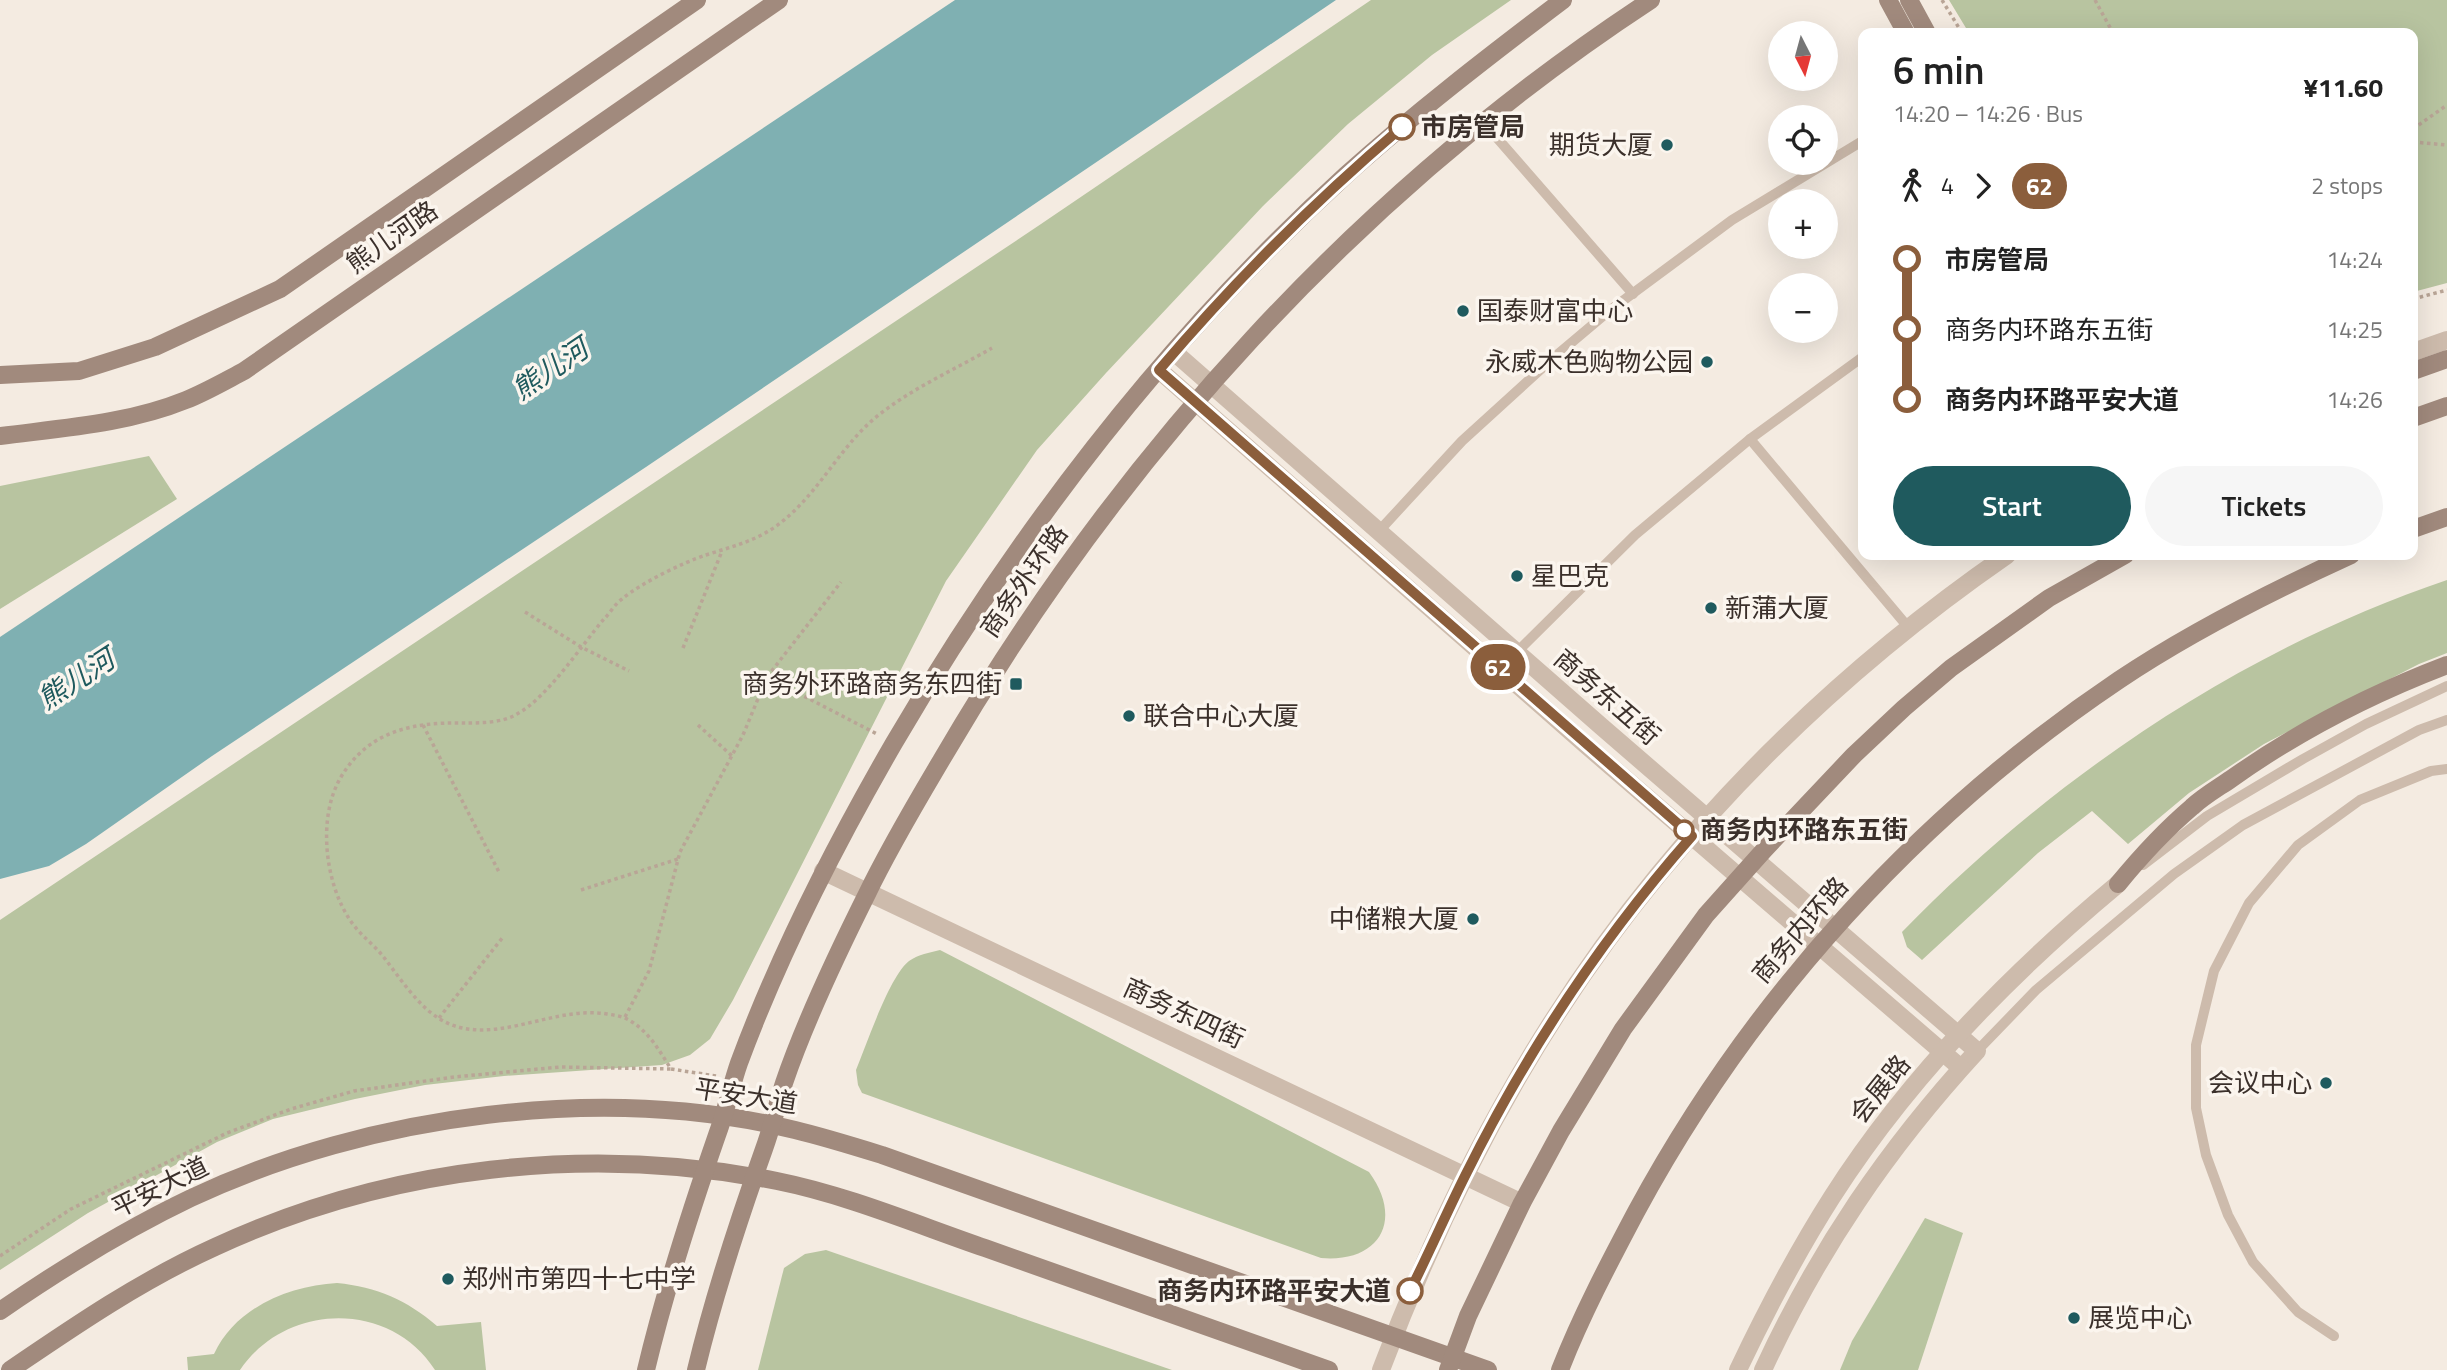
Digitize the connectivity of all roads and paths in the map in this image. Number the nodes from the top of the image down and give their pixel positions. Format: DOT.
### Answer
graph roads {
  1 [pos="697,0"];
  2 [pos="779,0"];
  3 [pos="1563,0"];
  4 [pos="1651,0"];
  5 [pos="1888,0"];
  6 [pos="1909,0"];
  7 [pos="1942,0"];
  8 [pos="2095,0"];
  9 [pos="1903,28"];
  10 [pos="1924,28"];
  11 [pos="1959,28"];
  12 [pos="2110,28"];
  13 [pos="2447,106"];
  14 [pos="1484,123"];
  15 [pos="2418,126"];
  16 [pos="2418,142"];
  17 [pos="1858,144"];
  18 [pos="2447,145"];
  19 [pos="2447,290"];
  20 [pos="1633,293"];
  21 [pos="2418,298"];
  22 [pos="2447,340"];
  23 [pos="992,348"];
  24 [pos="2418,350"];
  25 [pos="1174,352"];
  26 [pos="2447,359"];
  27 [pos="1858,360"];
  28 [pos="2418,369"];
  29 [pos="1159,370"];
  30 [pos="0,375"];
  31 [pos="1211,384"];
  32 [pos="1195,402"];
  33 [pos="2447,406"];
  34 [pos="2418,416"];
  35 [pos="0,436"];
  36 [pos="1750,439"];
  37 [pos="2447,517"];
  38 [pos="2418,527"];
  39 [pos="1379,531"];
  40 [pos="722,551"];
  41 [pos="2000,560"];
  42 [pos="2116,560"];
  43 [pos="2340,560"];
  44 [pos="841,582"];
  45 [pos="525,612"];
  46 [pos="1908,627"];
  47 [pos="581,647"];
  48 [pos="682,648"];
  49 [pos="1517,652"];
  50 [pos="2447,666"];
  51 [pos="629,671"];
  52 [pos="767,677"];
  53 [pos="2447,686"];
  54 [pos="2447,720"];
  55 [pos="422,724"];
  56 [pos="698,725"];
  57 [pos="894,743"];
  58 [pos="732,755"];
  59 [pos="2447,769"];
  60 [pos="1708,819"];
  61 [pos="1692,836"];
  62 [pos="678,859"];
  63 [pos="1755,860"];
  64 [pos="823,871"];
  65 [pos="499,872"];
  66 [pos="1740,877"];
  67 [pos="2118,884"];
  68 [pos="581,891"];
  69 [pos="867,893"];
  70 [pos="1835,928"];
  71 [pos="503,937"];
  72 [pos="1819,946"];
  73 [pos="625,1017"];
  74 [pos="439,1018"];
  75 [pos="1959,1035"];
  76 [pos="1977,1051"];
  77 [pos="1943,1053"];
  78 [pos="1961,1068"];
  79 [pos="671,1069"];
  80 [pos="734,1079"];
  81 [pos="723,1117"];
  82 [pos="772,1125"];
  83 [pos="705,1170"];
  84 [pos="1466,1174"];
  85 [pos="754,1177"];
  86 [pos="1522,1203"];
  87 [pos="0,1256"];
  88 [pos="0,1311"];
  89 [pos="1393,1336"];
  90 [pos="2334,1336"];
  91 [pos="1450,1364"];
  92 [pos="10,1370"];
  93 [pos="646,1370"];
  94 [pos="696,1370"];
  95 [pos="1329,1370"];
  96 [pos="1381,1370"];
  97 [pos="1488,1370"];
  98 [pos="1560,1370"];
  99 [pos="1738,1370"];
  100 [pos="1763,1370"];
  1 -- 30 [label="street, 熊儿河路"];
  2 -- 35 [label="street, 熊儿河路"];
  3 -- 25 [label="street, 商务外环路"];
  4 -- 14 [label="street, 商务外环路"];
  5 -- 9 [label="street"];
  6 -- 10 [label="street"];
  7 -- 11 [label="path"];
  8 -- 12 [label="path"];
  13 -- 15 [label="path"];
  14 -- 20 [label="lane"];
  14 -- 31 [label="street, 商务外环路"];
  16 -- 18 [label="path"];
  17 -- 20 [label="lane"];
  19 -- 21 [label="path"];
  20 -- 39 [label="lane"];
  22 -- 24 [label="street"];
  23 -- 40 [label="path"];
  25 -- 29 [label="street, 商务外环路"];
  25 -- 31 [label="street, 商务东五街"];
  26 -- 28 [label="street"];
  27 -- 36 [label="lane"];
  29 -- 32 [label="street, 商务东五街"];
  29 -- 57 [label="street, 商务外环路"];
  31 -- 32 [label="street, 商务外环路"];
  31 -- 39 [label="street, 商务东五街"];
  32 -- 61 [label="street, 商务东五街"];
  32 -- 69 [label="street, 商务外环路"];
  33 -- 34 [label="street"];
  36 -- 46 [label="lane"];
  36 -- 49 [label="lane"];
  37 -- 38 [label="street"];
  39 -- 49 [label="street, 商务东五街"];
  40 -- 47 [label="path"];
  40 -- 48 [label="path"];
  41 -- 46 [label="street"];
  42 -- 63 [label="street"];
  43 -- 70 [label="street, 商务内环路"];
  44 -- 52 [label="path"];
  45 -- 47 [label="path"];
  46 -- 60 [label="street"];
  47 -- 51 [label="path"];
  47 -- 55 [label="path"];
  49 -- 60 [label="street, 商务东五街"];
  50 -- 67 [label="street"];
  52 -- 57 [label="path"];
  52 -- 58 [label="path"];
  53 -- 67 [label="lane"];
  54 -- 76 [label="lane"];
  55 -- 65 [label="path"];
  55 -- 74 [label="path"];
  56 -- 58 [label="path"];
  57 -- 64 [label="street, 商务外环路"];
  58 -- 62 [label="path"];
  59 -- 90 [label="lane"];
  60 -- 61 [label="street"];
  60 -- 63 [label="street, 商务东五街"];
  61 -- 66 [label="street, 商务东五街"];
  61 -- 84 [label="street"];
  62 -- 68 [label="path"];
  62 -- 73 [label="path"];
  63 -- 66 [label="street"];
  63 -- 70 [label="street, 商务东五街"];
  64 -- 69 [label="street, 商务东四街"];
  64 -- 80 [label="street, 商务外环路"];
  66 -- 72 [label="street, 商务东五街"];
  66 -- 86 [label="street"];
  67 -- 75 [label="street, 会展路"];
  69 -- 82 [label="street, 商务外环路"];
  69 -- 84 [label="street, 商务东四街"];
  70 -- 72 [label="street, 商务内环路"];
  70 -- 75 [label="street, 商务东五街"];
  71 -- 74 [label="path"];
  72 -- 77 [label="street, 商务东五街"];
  72 -- 98 [label="street, 商务内环路"];
  73 -- 74 [label="path"];
  73 -- 79 [label="path"];
  75 -- 76 [label="street, 商务东五街"];
  75 -- 77 [label="street, 会展路"];
  76 -- 78 [label="street, 会展路"];
  77 -- 78 [label="street, 商务东五街"];
  77 -- 99 [label="street, 会展路"];
  78 -- 100 [label="street, 会展路"];
  79 -- 80 [label="path"];
  79 -- 87 [label="path"];
  80 -- 81 [label="street, 商务外环路"];
  81 -- 82 [label="street, 平安大道"];
  81 -- 83 [label="street, 商务外环路"];
  81 -- 88 [label="street, 平安大道"];
  82 -- 85 [label="street, 商务外环路"];
  82 -- 89 [label="street, 平安大道"];
  83 -- 85 [label="street"];
  83 -- 92 [label="street"];
  83 -- 93 [label="street, 商务外环路"];
  84 -- 86 [label="street, 商务东四街"];
  84 -- 89 [label="street"];
  85 -- 94 [label="street, 商务外环路"];
  85 -- 95 [label="street"];
  86 -- 91 [label="street"];
  89 -- 91 [label="street, 平安大道"];
  89 -- 96 [label="street"];
  91 -- 97 [label="street, 平安大道"];
}
